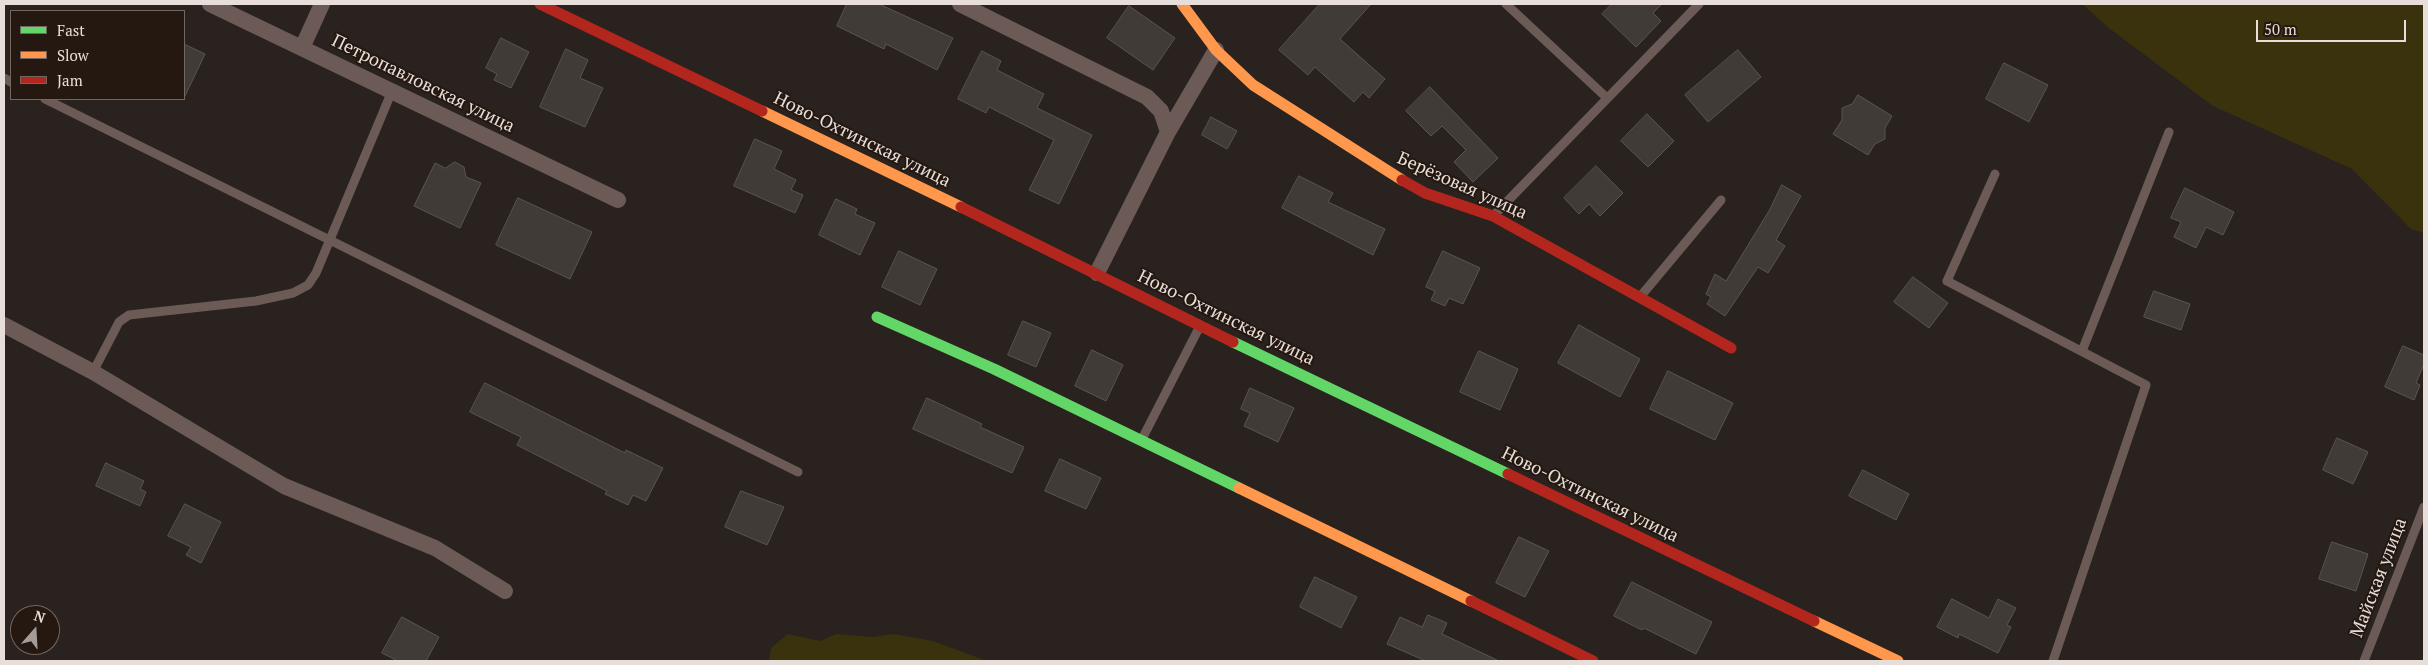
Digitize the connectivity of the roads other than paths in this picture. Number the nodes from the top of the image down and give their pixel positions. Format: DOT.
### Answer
graph roads {
  1 [pos="210,4"];
  2 [pos="322,4"];
  3 [pos="540,4"];
  4 [pos="960,4"];
  5 [pos="1182,4"];
  6 [pos="1506,4"];
  7 [pos="1699,4"];
  8 [pos="302,48"];
  9 [pos="1216,50"];
  10 [pos="392,91"];
  11 [pos="1607,98"];
  12 [pos="47,100"];
  13 [pos="1168,132"];
  14 [pos="2169,132"];
  15 [pos="1995,174"];
  16 [pos="618,200"];
  17 [pos="1721,200"];
  18 [pos="1493,216"];
  19 [pos="330,240"];
  20 [pos="1097,273"];
  21 [pos="1640,297"];
  22 [pos="877,317"];
  23 [pos="4,325"];
  24 [pos="1200,326"];
  25 [pos="1731,348"];
  26 [pos="2082,351"];
  27 [pos="93,372"];
  28 [pos="1141,442"];
  29 [pos="798,472"];
  30 [pos="2424,507"];
  31 [pos="505,591"];
  32 [pos="1592,661"];
  33 [pos="1898,661"];
  34 [pos="2053,661"];
  35 [pos="2364,661"];
  1 -- 8 [label="street, Петропавловская улица"];
  2 -- 8 [label="street"];
  3 -- 20 [label="street, Ново-Охтинская улица"];
  4 -- 13 [label="street"];
  5 -- 9 [label="street, Берёзовая улица"];
  6 -- 11 [label="lane"];
  7 -- 11 [label="lane"];
  8 -- 10 [label="street, Петропавловская улица"];
  9 -- 13 [label="street"];
  9 -- 18 [label="street, Берёзовая улица"];
  10 -- 16 [label="street, Петропавловская улица"];
  10 -- 19 [label="lane"];
  11 -- 18 [label="lane"];
  12 -- 19 [label="lane"];
  13 -- 20 [label="street"];
  14 -- 26 [label="lane"];
  15 -- 26 [label="lane"];
  17 -- 21 [label="lane"];
  18 -- 21 [label="street, Берёзовая улица"];
  19 -- 27 [label="lane"];
  19 -- 29 [label="lane"];
  20 -- 24 [label="street, Ново-Охтинская улица"];
  21 -- 25 [label="street, Берёзовая улица"];
  22 -- 28 [label="street"];
  23 -- 27 [label="street"];
  24 -- 28 [label="lane"];
  24 -- 33 [label="street, Ново-Охтинская улица"];
  26 -- 34 [label="lane"];
  27 -- 31 [label="street"];
  28 -- 32 [label="street"];
  30 -- 35 [label="lane, Майская улица"];
}
